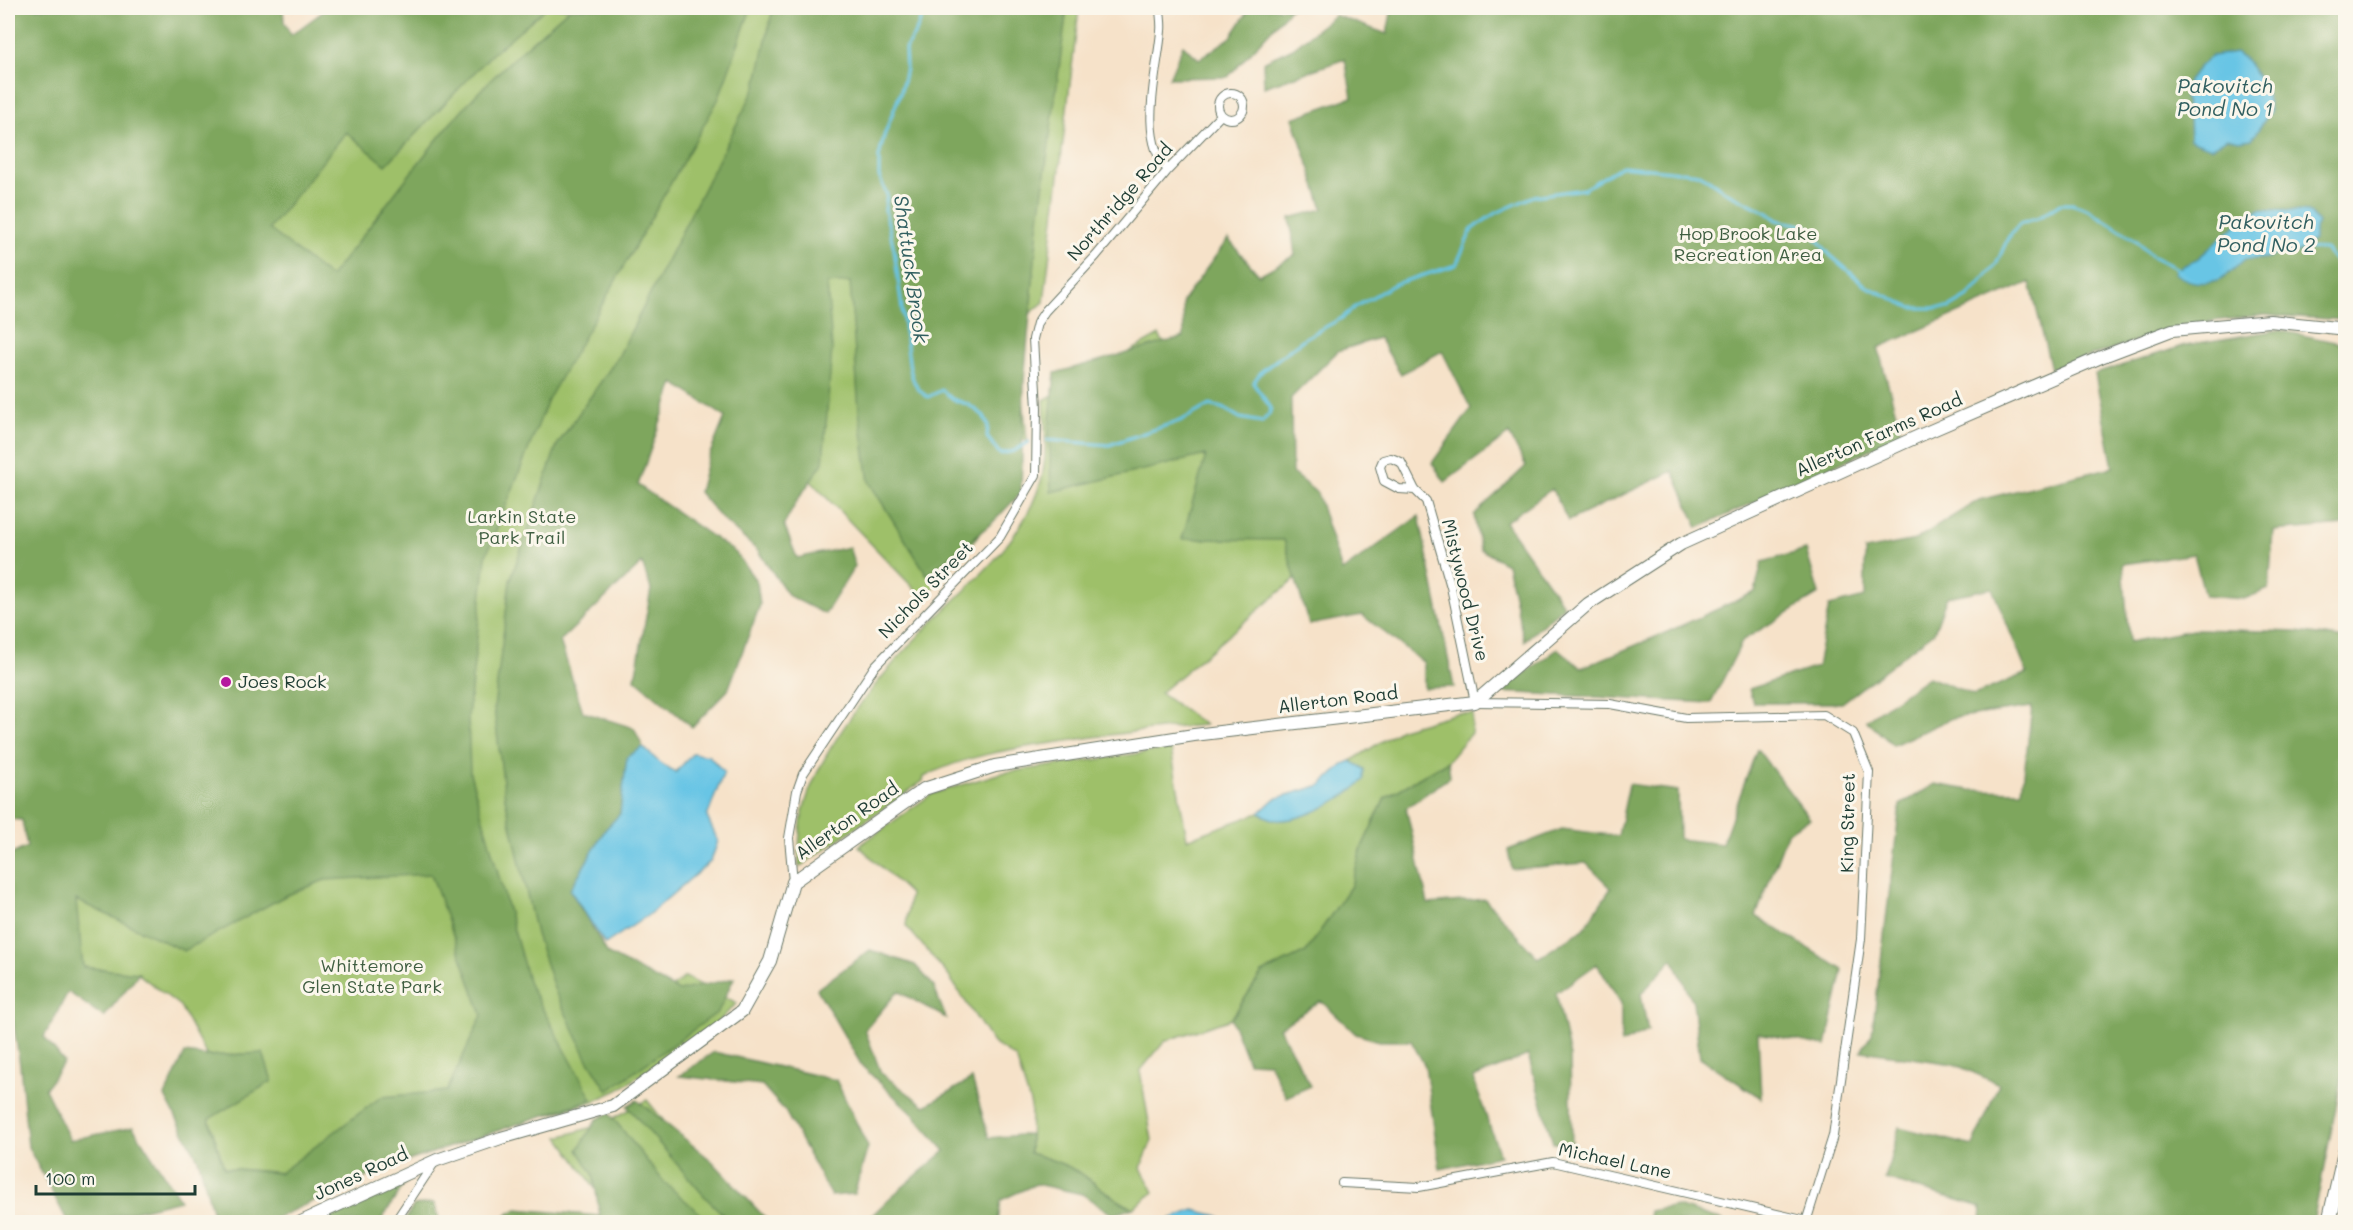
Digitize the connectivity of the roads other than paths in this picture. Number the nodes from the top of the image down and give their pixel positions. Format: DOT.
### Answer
graph roads {
  1 [pos="1160,8"];
  2 [pos="1221,115"];
  3 [pos="1168,170"];
  4 [pos="1045,311"];
  5 [pos="2346,329"];
  6 [pos="1415,490"];
  7 [pos="1475,702"];
  8 [pos="793,882"];
  9 [pos="2346,1148"];
  10 [pos="437,1160"];
  11 [pos="1342,1183"];
  12 [pos="301,1222"];
  13 [pos="395,1222"];
  14 [pos="1806,1222"];
  15 [pos="2329,1222"];
  1 -- 3 [label="street"];
  2 -- 3 [label="street, Northridge Road"];
  3 -- 4 [label="street, Northridge Road"];
  4 -- 8 [label="street, Nichols Street"];
  5 -- 7 [label="street, Allerton Farms Road"];
  6 -- 6 [label="street, Mistywood Drive"];
  6 -- 7 [label="street, Mistywood Drive"];
  7 -- 8 [label="street, Allerton Road"];
  7 -- 14 [label="street, King Street"];
  8 -- 10 [label="street, Allerton Road"];
  9 -- 15 [label="main road"];
  10 -- 12 [label="street, Jones Road"];
  10 -- 13 [label="street"];
  11 -- 14 [label="street, Michael Lane"];
}
